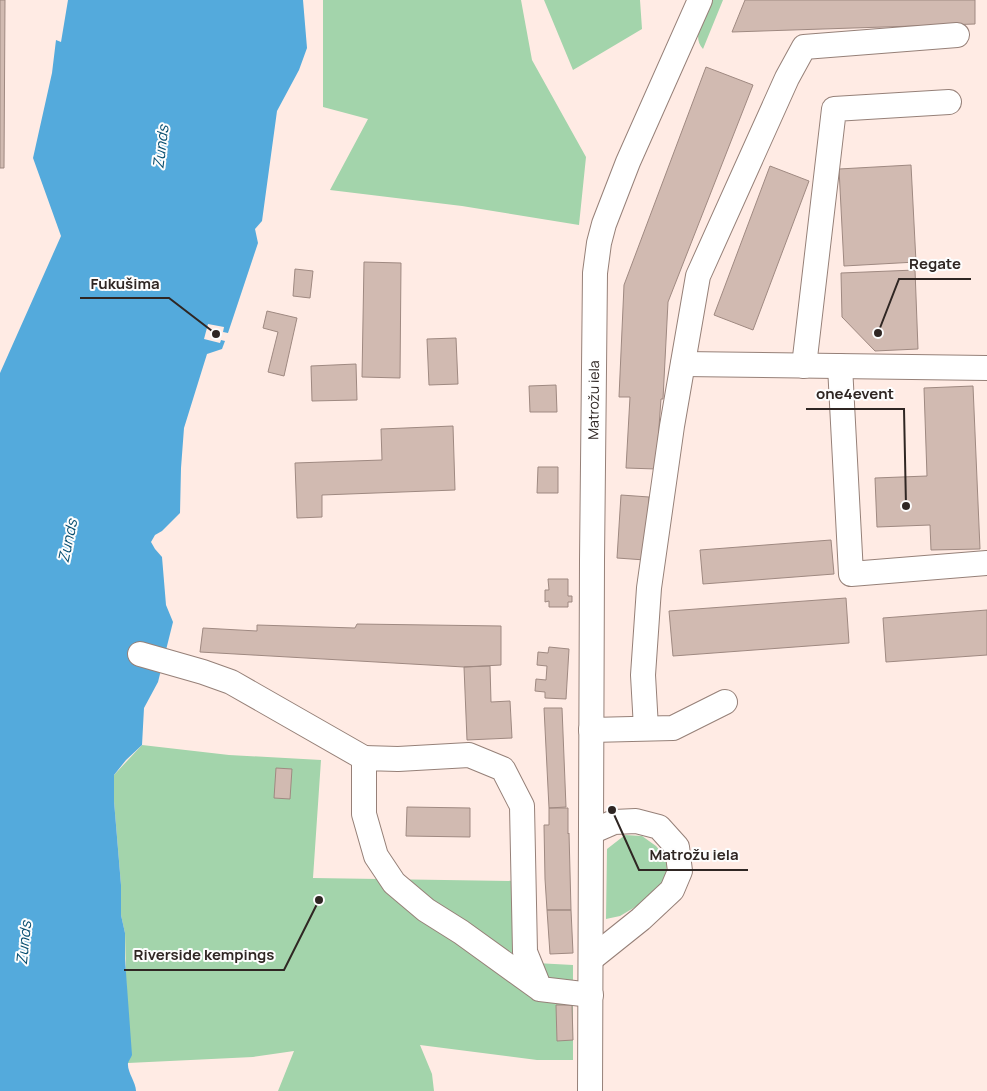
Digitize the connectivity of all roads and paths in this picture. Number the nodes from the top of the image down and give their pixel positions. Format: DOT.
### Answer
graph roads {
  1 [pos="700,0"];
  2 [pos="957,35"];
  3 [pos="949,102"];
  4 [pos="683,364"];
  5 [pos="804,366"];
  6 [pos="840,366"];
  7 [pos="987,368"];
  8 [pos="987,563"];
  9 [pos="140,654"];
  10 [pos="725,702"];
  11 [pos="646,728"];
  12 [pos="591,730"];
  13 [pos="364,758"];
  14 [pos="590,832"];
  15 [pos="591,959"];
  16 [pos="540,989"];
  17 [pos="591,995"];
  18 [pos="590,1091"];
  1 -- 12 [label="street, Matrožu iela"];
  2 -- 4 [label="street"];
  3 -- 5 [label="street"];
  4 -- 5 [label="street"];
  4 -- 11 [label="street"];
  5 -- 6 [label="street"];
  6 -- 7 [label="street"];
  6 -- 8 [label="street"];
  9 -- 13 [label="street"];
  10 -- 11 [label="street"];
  11 -- 12 [label="street"];
  12 -- 14 [label="street, Matrožu iela"];
  13 -- 16 [label="street"];
  13 -- 16 [label="street"];
  14 -- 15 [label="street, Matrožu iela"];
  14 -- 15 [label="street"];
  15 -- 17 [label="street, Matrožu iela"];
  16 -- 17 [label="street"];
  17 -- 18 [label="street, Matrožu iela"];
}
